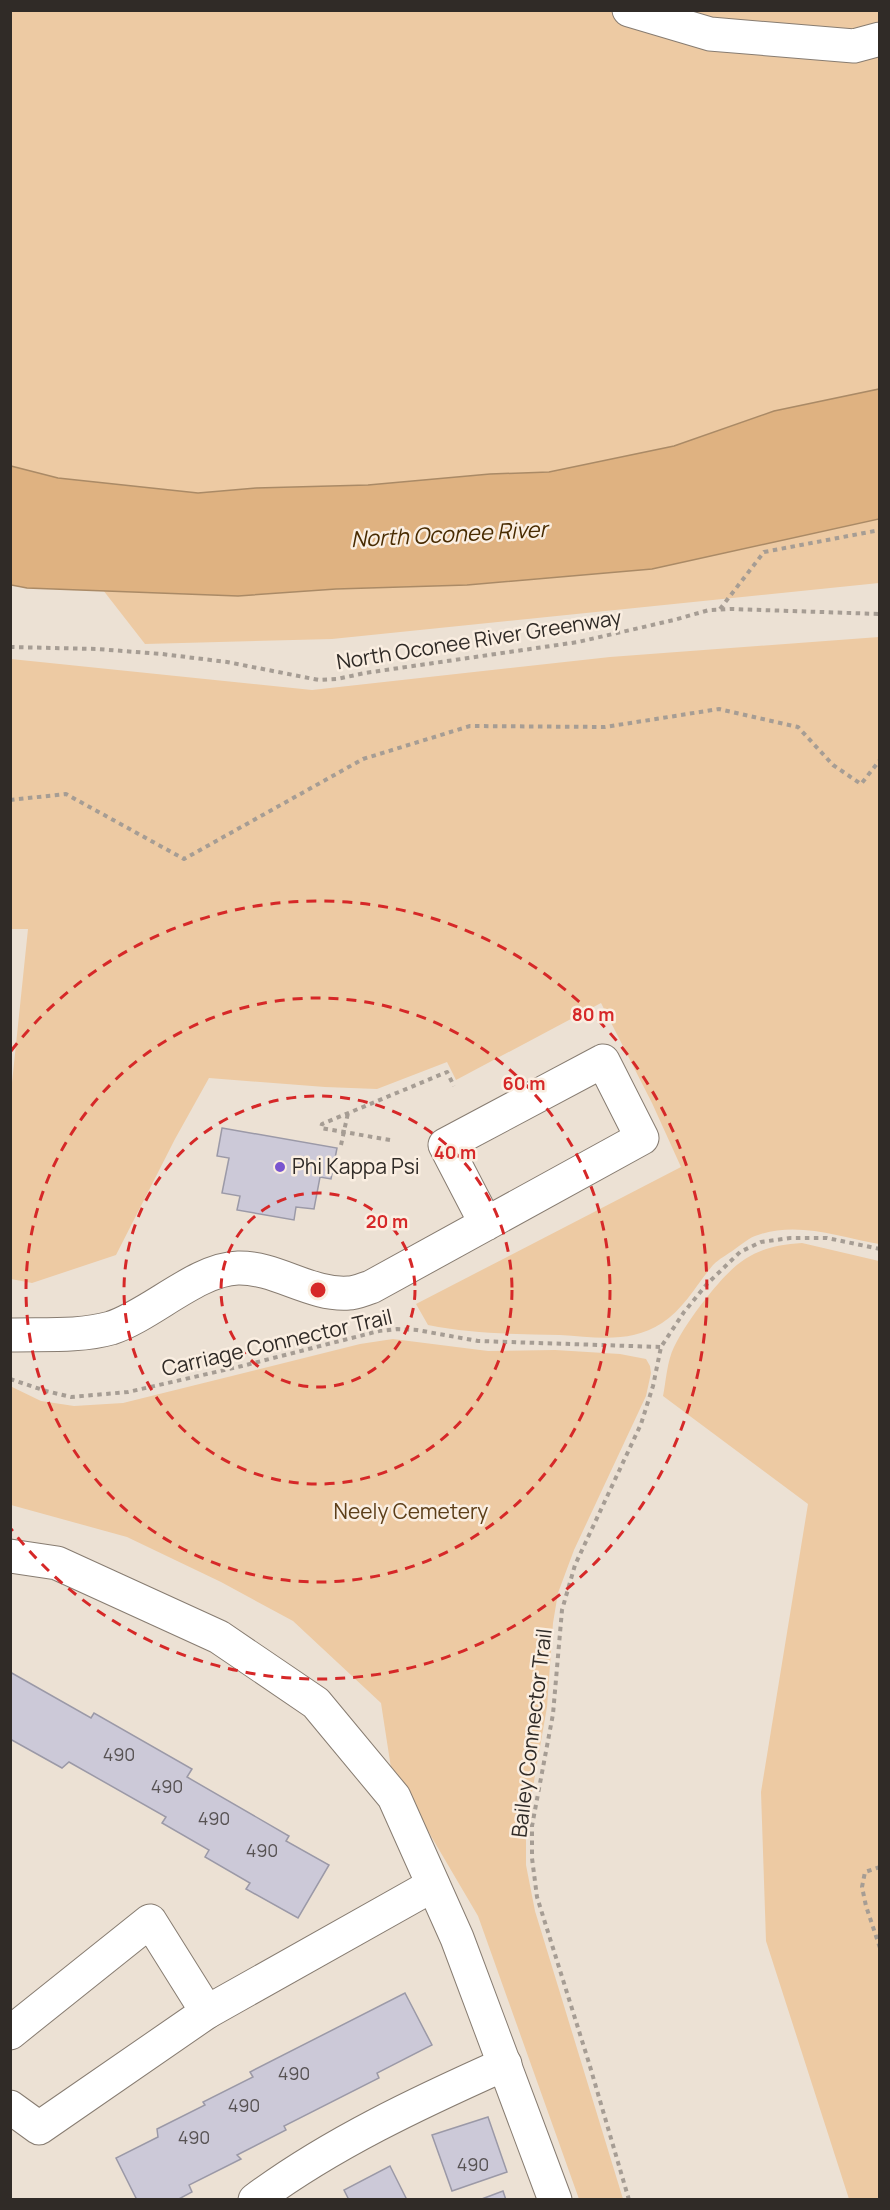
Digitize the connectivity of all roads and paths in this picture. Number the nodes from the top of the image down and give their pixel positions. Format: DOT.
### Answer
graph roads {
  1 [pos="629,10"];
  2 [pos="879,39"];
  3 [pos="879,530"];
  4 [pos="720,609"];
  5 [pos="879,614"];
  6 [pos="10,647"];
  7 [pos="879,760"];
  8 [pos="10,800"];
  9 [pos="454,1086"];
  10 [pos="348,1113"];
  11 [pos="344,1132"];
  12 [pos="390,1140"];
  13 [pos="341,1145"];
  14 [pos="486,1224"];
  15 [pos="879,1249"];
  16 [pos="10,1335"];
  17 [pos="661,1347"];
  18 [pos="10,1379"];
  19 [pos="10,1556"];
  20 [pos="879,1867"];
  21 [pos="433,1885"];
  22 [pos="879,1948"];
  23 [pos="207,2012"];
  24 [pos="10,2033"];
  25 [pos="505,2064"];
  26 [pos="10,2107"];
  27 [pos="255,2199"];
  28 [pos="555,2199"];
  29 [pos="629,2199"];
  1 -- 2 [label="lane"];
  3 -- 4 [label="path"];
  4 -- 5 [label="path, North Oconee River Greenway"];
  4 -- 6 [label="path, North Oconee River Greenway"];
  7 -- 8 [label="path"];
  9 -- 10 [label="path"];
  10 -- 11 [label="path"];
  10 -- 11 [label="path"];
  11 -- 12 [label="path"];
  11 -- 13 [label="path"];
  14 -- 14 [label="lane"];
  14 -- 16 [label="lane"];
  15 -- 17 [label="path"];
  17 -- 18 [label="path, Carriage Connector Trail"];
  17 -- 29 [label="path, Bailey Connector Trail"];
  19 -- 21 [label="lane"];
  20 -- 22 [label="path"];
  21 -- 23 [label="lane"];
  21 -- 25 [label="lane"];
  23 -- 24 [label="lane"];
  23 -- 26 [label="lane"];
  25 -- 27 [label="lane"];
  25 -- 28 [label="lane"];
}
